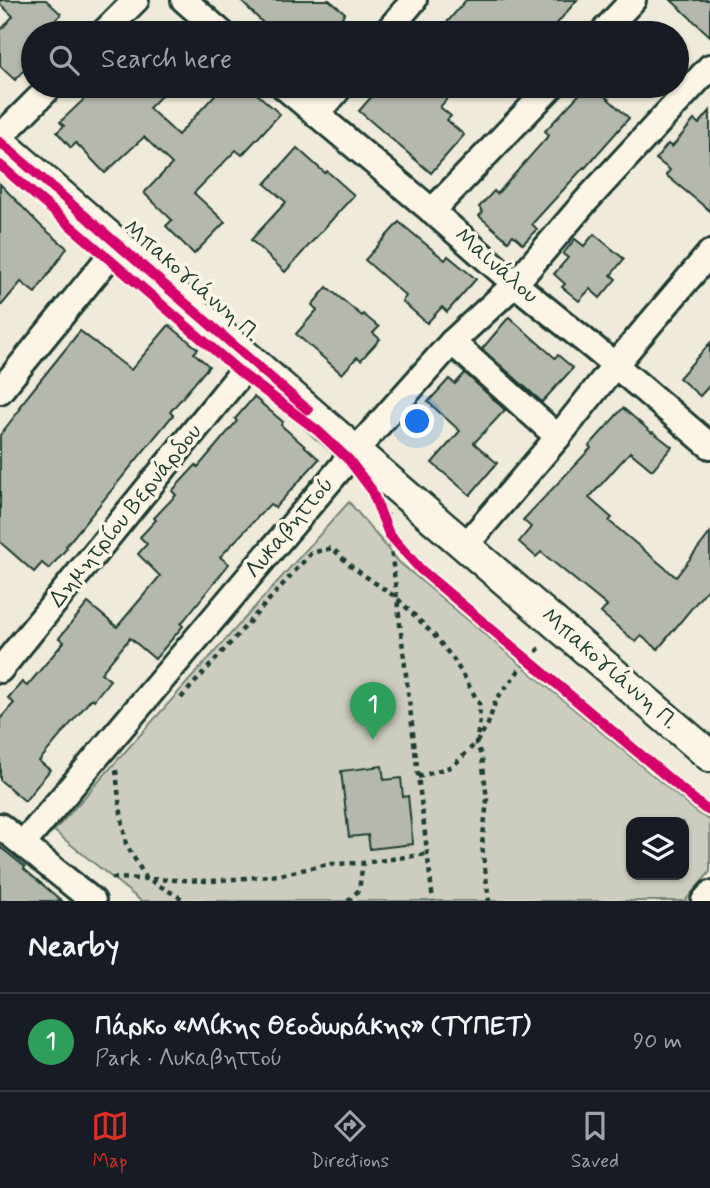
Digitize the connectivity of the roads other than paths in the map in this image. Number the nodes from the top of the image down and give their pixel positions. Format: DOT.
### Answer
graph roads {
  1 [pos="136,0"];
  2 [pos="184,0"];
  3 [pos="414,0"];
  4 [pos="633,0"];
  5 [pos="115,21"];
  6 [pos="208,21"];
  7 [pos="396,21"];
  8 [pos="613,21"];
  9 [pos="710,67"];
  10 [pos="689,90"];
  11 [pos="39,98"];
  12 [pos="297,98"];
  13 [pos="331,98"];
  14 [pos="540,98"];
  15 [pos="681,98"];
  16 [pos="317,115"];
  17 [pos="0,136"];
  18 [pos="0,142"];
  19 [pos="432,211"];
  20 [pos="119,245"];
  21 [pos="710,253"];
  22 [pos="515,284"];
  23 [pos="452,342"];
  24 [pos="251,361"];
  25 [pos="615,365"];
  26 [pos="0,391"];
  27 [pos="558,438"];
  28 [pos="710,446"];
  29 [pos="355,451"];
  30 [pos="466,545"];
  31 [pos="0,670"];
  32 [pos="710,756"];
  33 [pos="0,826"];
  34 [pos="23,844"];
  35 [pos="710,894"];
  36 [pos="93,901"];
  37 [pos="704,901"];
  1 -- 5 [label="street"];
  2 -- 6 [label="street"];
  3 -- 7 [label="street"];
  4 -- 8 [label="street"];
  9 -- 10 [label="street, Λυκαβηττού"];
  11 -- 17 [label="street"];
  12 -- 16 [label="street, Μαινάλου"];
  13 -- 16 [label="street"];
  14 -- 19 [label="street"];
  15 -- 22 [label="street, Λυκαβηττού"];
  16 -- 19 [label="street, Μαινάλου"];
  18 -- 20 [label="street, Μπακογιάννη Π."];
  19 -- 22 [label="street, Μαινάλου"];
  20 -- 24 [label="street, Μπακογιάννη Π."];
  20 -- 26 [label="street"];
  21 -- 25 [label="street"];
  22 -- 23 [label="street, Λυκαβηττού"];
  22 -- 25 [label="street, Μαινάλου"];
  23 -- 27 [label="street"];
  23 -- 29 [label="street, Λυκαβηττού"];
  24 -- 29 [label="street, Μπακογιάννη Π."];
  24 -- 31 [label="street, Δημητρίου Βερνάρδου"];
  25 -- 27 [label="street"];
  25 -- 28 [label="street, Μαινάλου"];
  27 -- 30 [label="street"];
  29 -- 30 [label="street, Μπακογιάννη Π."];
  29 -- 34 [label="street, Λυκαβηττού"];
  30 -- 32 [label="street, Μπακογιάννη Π."];
  33 -- 34 [label="street"];
  34 -- 36 [label="street"];
  35 -- 37 [label="street"];
}
